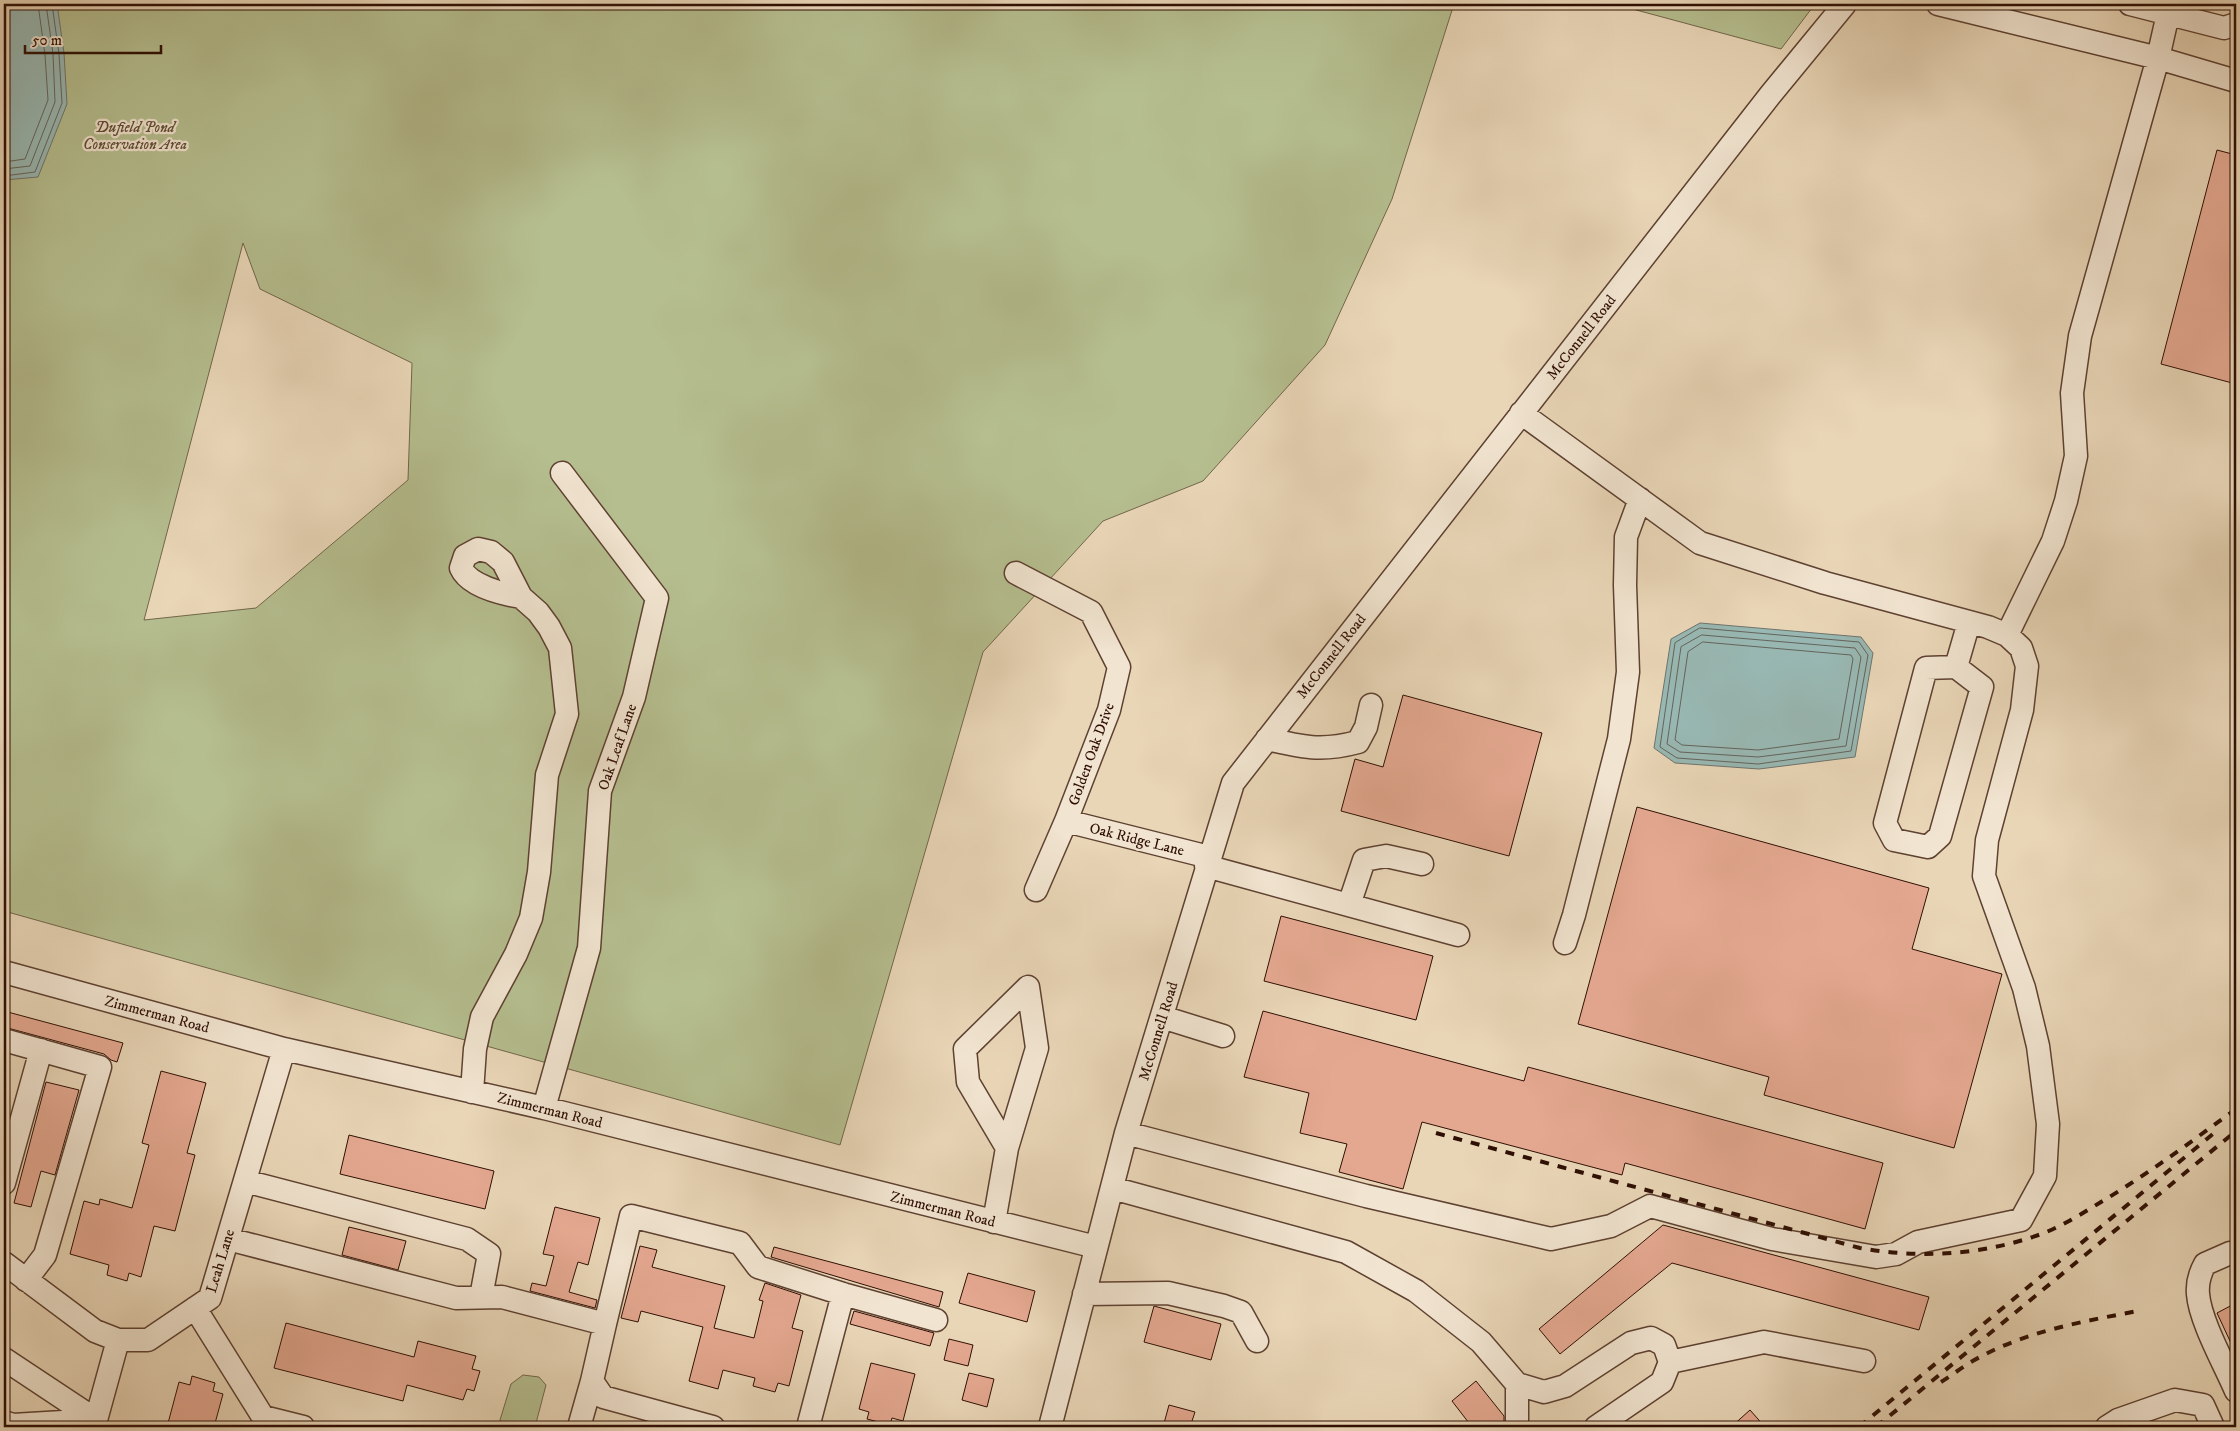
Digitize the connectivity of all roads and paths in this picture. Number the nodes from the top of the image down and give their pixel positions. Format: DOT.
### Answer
graph roads {
  1 [pos="1846,4"];
  2 [pos="1938,4"];
  3 [pos="2130,4"];
  4 [pos="2168,14"];
  5 [pos="2236,24"];
  6 [pos="2158,58"];
  7 [pos="2236,81"];
  8 [pos="1521,414"];
  9 [pos="562,473"];
  10 [pos="1640,499"];
  11 [pos="1016,573"];
  12 [pos="522,597"];
  13 [pos="1969,622"];
  14 [pos="2007,635"];
  15 [pos="1956,667"];
  16 [pos="1371,705"];
  17 [pos="1267,739"];
  18 [pos="1066,821"];
  19 [pos="1207,862"];
  20 [pos="1422,864"];
  21 [pos="1036,890"];
  22 [pos="1349,905"];
  23 [pos="1458,935"];
  24 [pos="1565,943"];
  25 [pos="4,972"];
  26 [pos="1162,1017"];
  27 [pos="1223,1036"];
  28 [pos="4,1040"];
  29 [pos="284,1049"];
  30 [pos="41,1050"];
  31 [pos="472,1092"];
  32 [pos="544,1108"];
  33 [pos="1126,1133"];
  34 [pos="1007,1148"];
  35 [pos="245,1182"];
  36 [pos="4,1183"];
  37 [pos="1112,1188"];
  38 [pos="994,1222"];
  39 [pos="228,1239"];
  40 [pos="1096,1247"];
  41 [pos="2236,1256"];
  42 [pos="4,1264"];
  43 [pos="26,1280"];
  44 [pos="843,1294"];
  45 [pos="1084,1294"];
  46 [pos="481,1297"];
  47 [pos="195,1308"];
  48 [pos="936,1320"];
  49 [pos="606,1324"];
  50 [pos="118,1340"];
  51 [pos="1256,1341"];
  52 [pos="4,1359"];
  53 [pos="1864,1360"];
  54 [pos="1670,1362"];
  55 [pos="1517,1384"];
  56 [pos="597,1389"];
  57 [pos="2236,1391"];
  58 [pos="96,1420"];
  59 [pos="4,1422"];
  60 [pos="259,1422"];
  61 [pos="303,1427"];
  62 [pos="579,1427"];
  63 [pos="714,1427"];
  64 [pos="808,1427"];
  65 [pos="1050,1427"];
  66 [pos="1517,1427"];
  67 [pos="1596,1427"];
  68 [pos="2107,1427"];
  69 [pos="2213,1427"];
  1 -- 8 [label="street, McConnell Road"];
  2 -- 6 [label="street"];
  3 -- 4 [label="street"];
  4 -- 5 [label="street"];
  4 -- 6 [label="street"];
  6 -- 7 [label="street"];
  6 -- 14 [label="street"];
  8 -- 10 [label="street"];
  8 -- 17 [label="street, McConnell Road"];
  9 -- 32 [label="street, Oak Leaf Lane"];
  10 -- 13 [label="street"];
  10 -- 24 [label="street"];
  11 -- 18 [label="street, Golden Oak Drive"];
  12 -- 31 [label="street"];
  13 -- 14 [label="street"];
  13 -- 15 [label="street"];
  14 -- 33 [label="street"];
  15 -- 15 [label="street"];
  16 -- 17 [label="street"];
  17 -- 19 [label="street, McConnell Road"];
  18 -- 19 [label="street, Oak Ridge Lane"];
  18 -- 21 [label="street, Golden Oak Drive"];
  19 -- 22 [label="street, Oak Ridge Lane"];
  19 -- 26 [label="street, McConnell Road"];
  20 -- 22 [label="street"];
  22 -- 23 [label="street, Oak Ridge Lane"];
  25 -- 29 [label="street, Zimmerman Road"];
  26 -- 27 [label="street"];
  26 -- 33 [label="street, McConnell Road"];
  28 -- 30 [label="street"];
  29 -- 31 [label="street, Zimmerman Road"];
  29 -- 35 [label="street, Leah Lane"];
  30 -- 36 [label="street"];
  30 -- 43 [label="street"];
  31 -- 32 [label="street, Zimmerman Road"];
  32 -- 38 [label="street, Zimmerman Road"];
  33 -- 37 [label="street, McConnell Road"];
  34 -- 34 [label="street"];
  34 -- 38 [label="street"];
  35 -- 39 [label="street, Leah Lane"];
  35 -- 46 [label="street"];
  37 -- 40 [label="street, McConnell Road"];
  37 -- 55 [label="street"];
  38 -- 40 [label="street, Zimmerman Road"];
  39 -- 46 [label="street"];
  39 -- 47 [label="street, Leah Lane"];
  40 -- 45 [label="street, McConnell Road"];
  41 -- 57 [label="street"];
  42 -- 43 [label="street, Leah Lane"];
  43 -- 50 [label="street, Leah Lane"];
  44 -- 48 [label="street"];
  44 -- 49 [label="street"];
  44 -- 64 [label="street"];
  45 -- 51 [label="street"];
  45 -- 65 [label="street, McConnell Road"];
  46 -- 49 [label="street"];
  47 -- 50 [label="street, Leah Lane"];
  47 -- 60 [label="street"];
  49 -- 56 [label="street"];
  50 -- 58 [label="street"];
  52 -- 58 [label="street"];
  53 -- 54 [label="street"];
  54 -- 55 [label="street"];
  54 -- 67 [label="street"];
  55 -- 66 [label="street"];
  56 -- 62 [label="street"];
  56 -- 63 [label="street"];
  58 -- 59 [label="street"];
  60 -- 61 [label="street"];
  68 -- 69 [label="street"];
}
